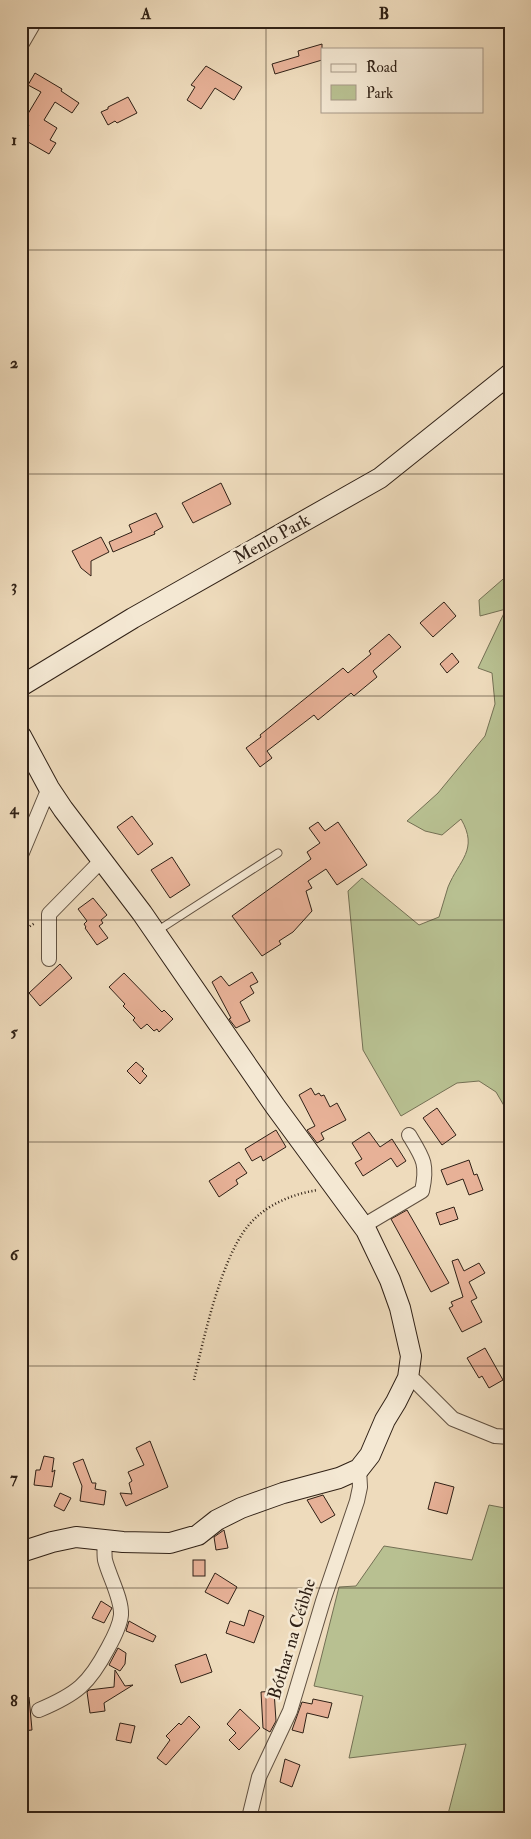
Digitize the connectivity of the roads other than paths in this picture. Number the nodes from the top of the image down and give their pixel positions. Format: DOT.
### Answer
graph roads {
  1 [pos="34,21"];
  2 [pos="21,45"];
  3 [pos="510,374"];
  4 [pos="21,686"];
  5 [pos="21,736"];
  6 [pos="49,788"];
  7 [pos="278,853"];
  8 [pos="21,855"];
  9 [pos="102,860"];
  10 [pos="155,932"];
  11 [pos="49,959"];
  12 [pos="409,1135"];
  13 [pos="364,1226"];
  14 [pos="408,1378"];
  15 [pos="21,1415"];
  16 [pos="21,1435"];
  17 [pos="510,1437"];
  18 [pos="358,1469"];
  19 [pos="104,1540"];
  20 [pos="21,1552"];
  21 [pos="39,1710"];
  22 [pos="249,1818"];
  1 -- 2 [label="street"];
  3 -- 4 [label="street, Menlo Park"];
  5 -- 6 [label="street"];
  6 -- 8 [label="street"];
  6 -- 9 [label="street"];
  7 -- 10 [label="lane"];
  9 -- 10 [label="street"];
  9 -- 11 [label="street"];
  10 -- 13 [label="street"];
  12 -- 13 [label="street"];
  13 -- 14 [label="street"];
  14 -- 17 [label="street"];
  14 -- 18 [label="street"];
  15 -- 16 [label="street"];
  18 -- 19 [label="street"];
  18 -- 22 [label="street, Bóthar na Céibhe"];
  19 -- 20 [label="street"];
  19 -- 21 [label="street"];
}
